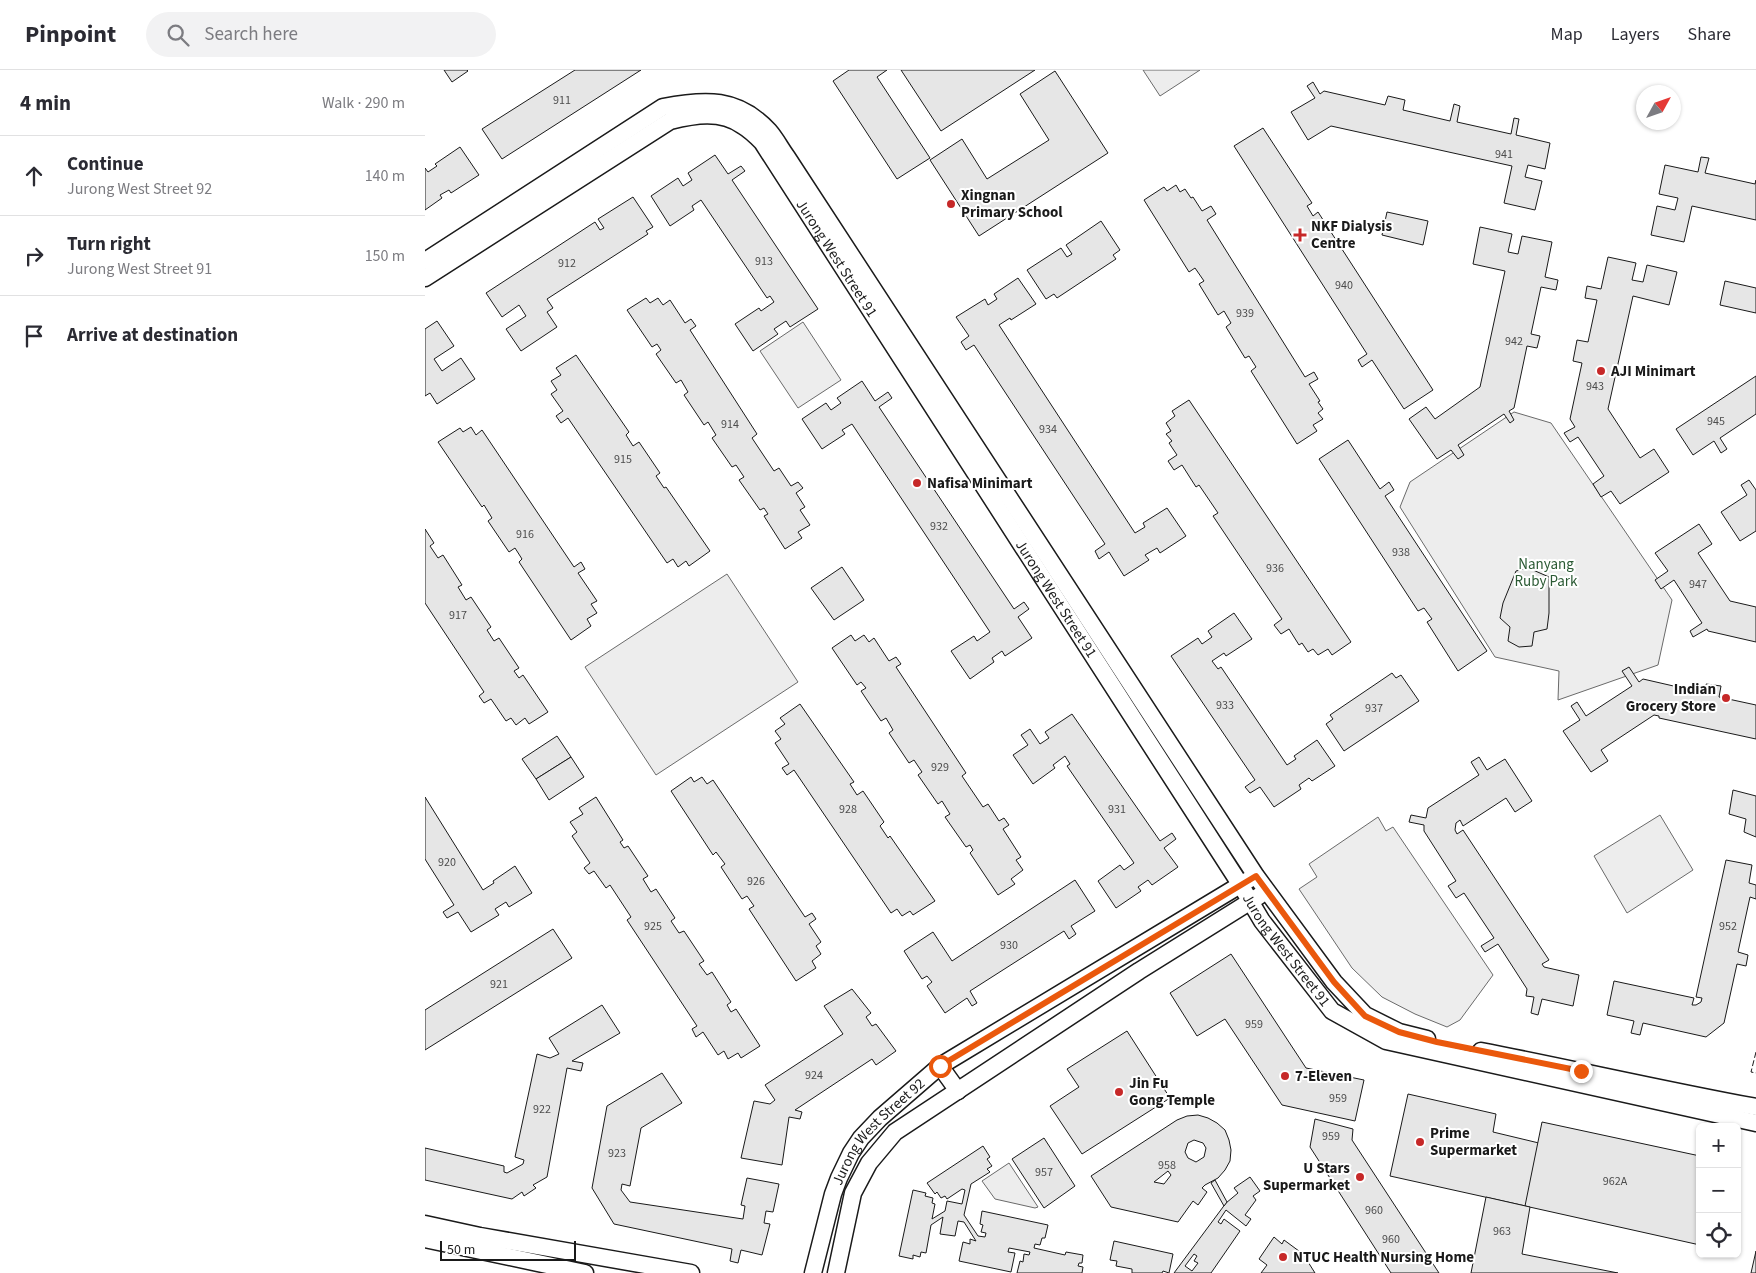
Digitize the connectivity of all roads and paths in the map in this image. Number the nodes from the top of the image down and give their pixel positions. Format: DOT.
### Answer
graph roads {
  1 [pos="425,260"];
  2 [pos="425,278"];
  3 [pos="1256,876"];
  4 [pos="1240,884"];
  5 [pos="1267,891"];
  6 [pos="1250,902"];
  7 [pos="940,1066"];
  8 [pos="958,1091"];
  9 [pos="1756,1107"];
  10 [pos="1756,1123"];
  11 [pos="425,1224"];
  12 [pos="425,1239"];
  13 [pos="585,1273"];
  14 [pos="691,1273"];
  15 [pos="813,1273"];
  16 [pos="836,1273"];
  1 -- 3 [label="street, Jurong West Street 91"];
  2 -- 4 [label="street, Jurong West Street 91"];
  3 -- 4 [label="street, Jurong West Street 92"];
  3 -- 5 [label="street, Jurong West Street 91"];
  4 -- 6 [label="street, Jurong West Street 91"];
  4 -- 7 [label="street, Jurong West Street 92"];
  5 -- 6 [label="street, Jurong West Street 92"];
  5 -- 9 [label="street, Jurong West Street 91"];
  6 -- 8 [label="street, Jurong West Street 92"];
  6 -- 10 [label="street, Jurong West Street 91"];
  7 -- 8 [label="street"];
  7 -- 15 [label="street, Jurong West Street 92"];
  8 -- 16 [label="street, Jurong West Street 92"];
  11 -- 14 [label="street"];
  12 -- 13 [label="street"];
}
